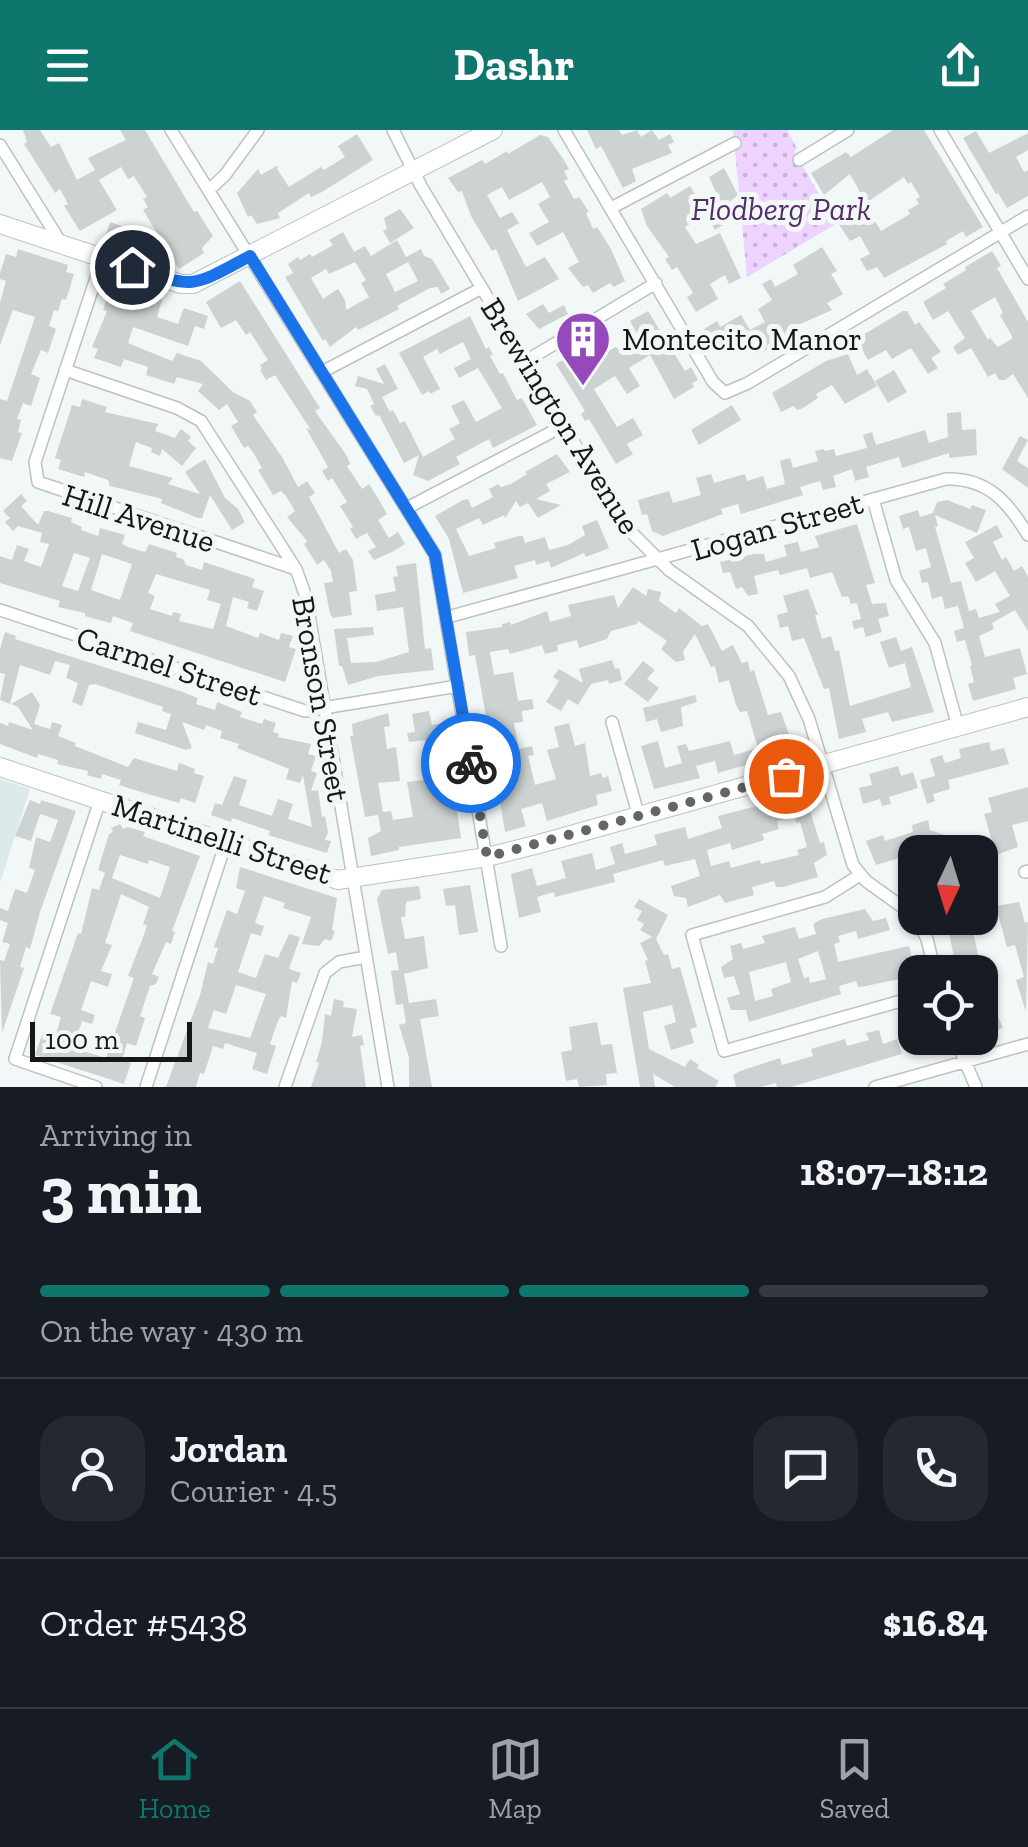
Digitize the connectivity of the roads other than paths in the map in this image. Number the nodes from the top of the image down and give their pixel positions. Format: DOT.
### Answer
graph roads {
  1 [pos="172,130"];
  2 [pos="258,130"];
  3 [pos="393,130"];
  4 [pos="493,130"];
  5 [pos="564,130"];
  6 [pos="848,130"];
  7 [pos="940,130"];
  8 [pos="0,145"];
  9 [pos="730,146"];
  10 [pos="799,160"];
  11 [pos="414,171"];
  12 [pos="209,190"];
  13 [pos="611,208"];
  14 [pos="1028,216"];
  15 [pos="0,224"];
  16 [pos="1000,232"];
  17 [pos="61,244"];
  18 [pos="250,256"];
  19 [pos="103,258"];
  20 [pos="1028,280"];
  21 [pos="656,283"];
  22 [pos="482,288"];
  23 [pos="526,361"];
  24 [pos="65,370"];
  25 [pos="322,372"];
  26 [pos="564,426"];
  27 [pos="874,500"];
  28 [pos="407,508"];
  29 [pos="1028,535"];
  30 [pos="657,560"];
  31 [pos="296,569"];
  32 [pos="0,610"];
  33 [pos="448,617"];
  34 [pos="458,686"];
  35 [pos="1028,707"];
  36 [pos="324,708"];
  37 [pos="612,722"];
  38 [pos="958,727"];
  39 [pos="823,766"];
  40 [pos="0,767"];
  41 [pos="100,800"];
  42 [pos="638,816"];
  43 [pos="226,842"];
  44 [pos="487,857"];
  45 [pos="860,875"];
  46 [pos="352,878"];
  47 [pos="898,901"];
  48 [pos="501,946"];
  49 [pos="366,957"];
  50 [pos="898,1001"];
  51 [pos="1028,1044"];
  52 [pos="962,1055"];
  53 [pos="965,1062"];
  54 [pos="96,1087"];
  55 [pos="146,1087"];
  56 [pos="285,1087"];
  57 [pos="388,1087"];
  58 [pos="875,1087"];
  59 [pos="976,1087"];
  1 -- 12 [label="street"];
  2 -- 12 [label="street"];
  3 -- 11 [label="street, Brewington Avenue"];
  4 -- 11 [label="street"];
  5 -- 13 [label="street"];
  6 -- 10 [label="street"];
  7 -- 16 [label="street"];
  8 -- 17 [label="street"];
  9 -- 13 [label="street"];
  11 -- 18 [label="street"];
  11 -- 22 [label="street, Brewington Avenue"];
  12 -- 18 [label="street"];
  13 -- 21 [label="street"];
  14 -- 16 [label="street"];
  15 -- 17 [label="street"];
  16 -- 20 [label="street"];
  16 -- 21 [label="street"];
  17 -- 19 [label="street"];
  18 -- 19 [label="street"];
  18 -- 25 [label="street"];
  19 -- 24 [label="street, Hill Avenue"];
  21 -- 23 [label="street"];
  22 -- 23 [label="street, Brewington Avenue"];
  22 -- 25 [label="street"];
  23 -- 26 [label="street, Brewington Avenue"];
  24 -- 31 [label="street, Bronson Street"];
  24 -- 31 [label="street, Hill Avenue"];
  25 -- 28 [label="street"];
  26 -- 28 [label="street"];
  26 -- 30 [label="street, Brewington Avenue"];
  27 -- 29 [label="street, Logan Street"];
  27 -- 30 [label="street, Logan Street"];
  27 -- 38 [label="street"];
  28 -- 33 [label="street"];
  30 -- 33 [label="street, Logan Street"];
  30 -- 39 [label="street, Brewington Avenue"];
  31 -- 36 [label="street, Bronson Street"];
  32 -- 36 [label="street, Carmel Street"];
  33 -- 34 [label="street"];
  34 -- 36 [label="street, Carmel Street"];
  34 -- 44 [label="street"];
  35 -- 38 [label="street, Martinelli Street"];
  36 -- 46 [label="street, Bronson Street"];
  37 -- 42 [label="street"];
  38 -- 39 [label="street, Martinelli Street"];
  39 -- 42 [label="street, Martinelli Street"];
  39 -- 45 [label="street, Brewington Avenue"];
  40 -- 41 [label="street, Martinelli Street"];
  41 -- 43 [label="street, Martinelli Street"];
  41 -- 54 [label="street"];
  42 -- 44 [label="street, Martinelli Street"];
  43 -- 46 [label="street, Martinelli Street"];
  43 -- 55 [label="street"];
  44 -- 46 [label="street, Martinelli Street"];
  44 -- 48 [label="street"];
  45 -- 47 [label="street"];
  45 -- 50 [label="street"];
  46 -- 49 [label="street, Bronson Street"];
  49 -- 56 [label="street"];
  49 -- 57 [label="street, Bronson Street"];
  51 -- 53 [label="street"];
  52 -- 53 [label="street"];
  53 -- 58 [label="street"];
  53 -- 59 [label="street"];
}
